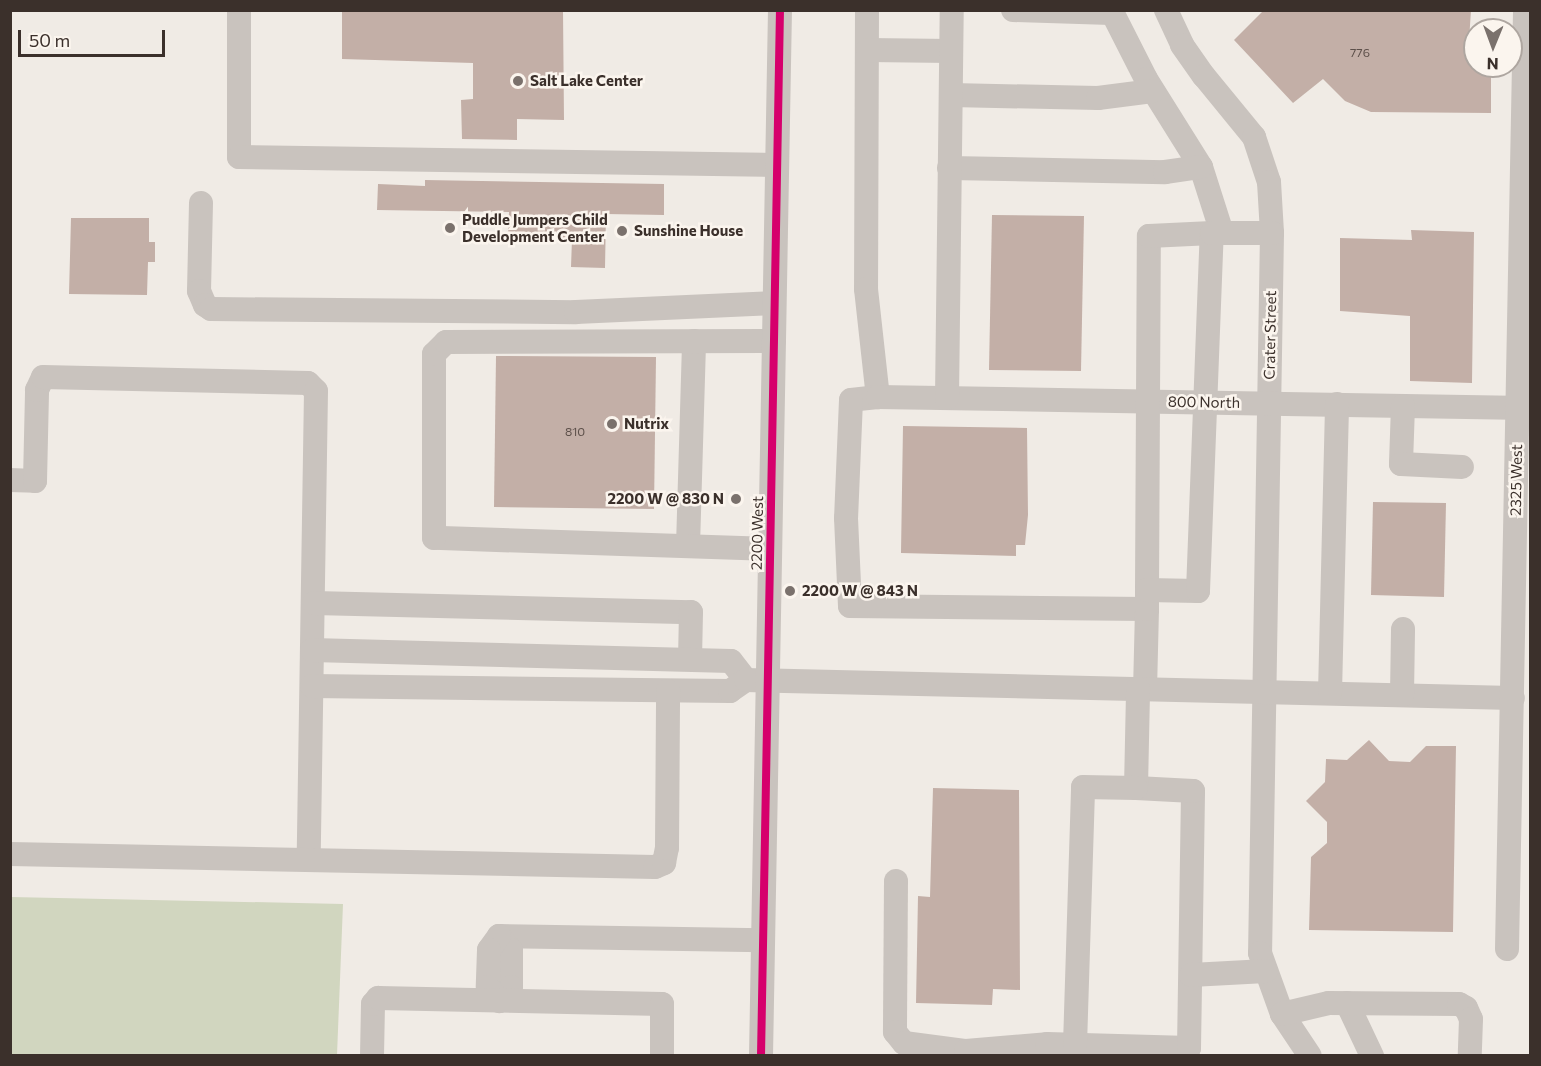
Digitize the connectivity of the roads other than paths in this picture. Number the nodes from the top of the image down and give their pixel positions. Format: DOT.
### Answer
graph roads {
  1 [pos="239,10"];
  2 [pos="780,10"];
  3 [pos="867,10"];
  4 [pos="952,10"];
  5 [pos="1013,10"];
  6 [pos="1166,10"];
  7 [pos="1525,10"];
  8 [pos="1111,12"];
  9 [pos="868,50"];
  10 [pos="951,51"];
  11 [pos="1153,91"];
  12 [pos="951,95"];
  13 [pos="777,165"];
  14 [pos="1201,167"];
  15 [pos="949,168"];
  16 [pos="201,203"];
  17 [pos="1217,233"];
  18 [pos="1272,233"];
  19 [pos="774,303"];
  20 [pos="774,341"];
  21 [pos="694,342"];
  22 [pos="878,397"];
  23 [pos="947,398"];
  24 [pos="1145,401"];
  25 [pos="1202,402"];
  26 [pos="1269,403"];
  27 [pos="1337,404"];
  28 [pos="1403,406"];
  29 [pos="1524,408"];
  30 [pos="1462,467"];
  31 [pos="10,480"];
  32 [pos="688,546"];
  33 [pos="770,549"];
  34 [pos="1147,600"];
  35 [pos="314,603"];
  36 [pos="1403,629"];
  37 [pos="312,650"];
  38 [pos="690,659"];
  39 [pos="757,680"];
  40 [pos="312,686"];
  41 [pos="1141,689"];
  42 [pos="668,691"];
  43 [pos="1263,691"];
  44 [pos="1330,693"];
  45 [pos="1402,695"];
  46 [pos="1513,698"];
  47 [pos="1136,788"];
  48 [pos="10,854"];
  49 [pos="309,858"];
  50 [pos="896,881"];
  51 [pos="763,940"];
  52 [pos="1507,949"];
  53 [pos="1266,971"];
  54 [pos="1191,975"];
  55 [pos="499,1001"];
  56 [pos="1347,1003"];
  57 [pos="1281,1014"];
  58 [pos="1075,1045"];
  59 [pos="372,1056"];
  60 [pos="662,1056"];
  61 [pos="761,1056"];
  62 [pos="1310,1056"];
  63 [pos="1372,1056"];
  64 [pos="1470,1056"];
  1 -- 13 [label="street"];
  2 -- 13 [label="street, 2200 West"];
  3 -- 9 [label="street"];
  4 -- 10 [label="street"];
  5 -- 8 [label="street"];
  6 -- 18 [label="street, Crater Street"];
  7 -- 29 [label="street, 2325 West"];
  8 -- 11 [label="street"];
  9 -- 10 [label="street"];
  9 -- 22 [label="street"];
  10 -- 12 [label="street"];
  11 -- 12 [label="street"];
  11 -- 14 [label="street"];
  12 -- 15 [label="street"];
  13 -- 19 [label="street, 2200 West"];
  14 -- 15 [label="street"];
  14 -- 17 [label="street"];
  15 -- 23 [label="street"];
  16 -- 19 [label="street"];
  17 -- 18 [label="street"];
  17 -- 24 [label="street"];
  17 -- 25 [label="street"];
  18 -- 26 [label="street, Crater Street"];
  19 -- 20 [label="street, 2200 West"];
  20 -- 21 [label="street"];
  20 -- 33 [label="street, 2200 West"];
  21 -- 32 [label="street"];
  21 -- 32 [label="street"];
  22 -- 23 [label="street, 800 North"];
  22 -- 34 [label="street, 800 North"];
  23 -- 24 [label="street, 800 North"];
  24 -- 25 [label="street, 800 North"];
  24 -- 34 [label="street"];
  25 -- 26 [label="street, 800 North"];
  25 -- 34 [label="street"];
  26 -- 27 [label="street, 800 North"];
  26 -- 43 [label="street, Crater Street"];
  27 -- 28 [label="street, 800 North"];
  27 -- 44 [label="street"];
  28 -- 29 [label="street, 800 North"];
  28 -- 30 [label="street"];
  29 -- 46 [label="street, 2325 West"];
  31 -- 35 [label="street"];
  32 -- 33 [label="street"];
  33 -- 39 [label="street, 2200 West"];
  34 -- 41 [label="street"];
  35 -- 37 [label="street"];
  35 -- 38 [label="street"];
  36 -- 45 [label="street"];
  37 -- 38 [label="street"];
  37 -- 40 [label="street"];
  38 -- 39 [label="street"];
  39 -- 41 [label="street"];
  39 -- 42 [label="street"];
  39 -- 51 [label="street, 2200 West"];
  40 -- 42 [label="street"];
  40 -- 49 [label="street"];
  41 -- 43 [label="street"];
  41 -- 47 [label="street"];
  42 -- 49 [label="street"];
  43 -- 44 [label="street"];
  43 -- 53 [label="street, Crater Street"];
  44 -- 45 [label="street"];
  45 -- 46 [label="street"];
  46 -- 52 [label="street, 2325 West"];
  47 -- 54 [label="street"];
  47 -- 58 [label="street"];
  48 -- 49 [label="street"];
  50 -- 58 [label="street"];
  51 -- 55 [label="street"];
  51 -- 61 [label="street, 2200 West"];
  53 -- 54 [label="street"];
  53 -- 57 [label="street, Crater Street"];
  54 -- 58 [label="street"];
  55 -- 59 [label="street"];
  55 -- 60 [label="street"];
  56 -- 57 [label="street"];
  56 -- 63 [label="street"];
  56 -- 64 [label="street"];
  57 -- 62 [label="street, Crater Street"];
}
